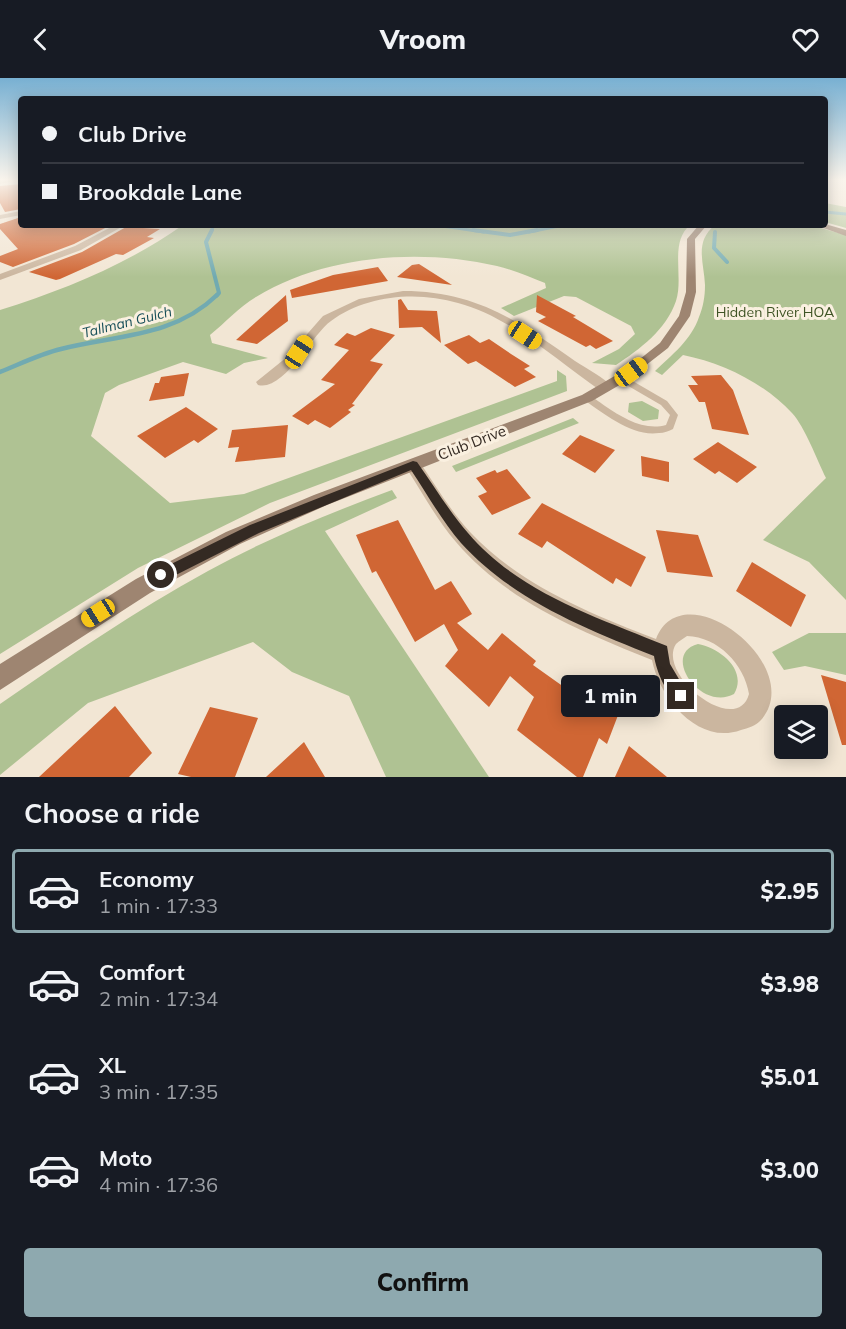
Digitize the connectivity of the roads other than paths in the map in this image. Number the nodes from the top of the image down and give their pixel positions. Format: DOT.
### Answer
graph roads {
  1 [pos="18,214"];
  2 [pos="0,217"];
  3 [pos="115,228"];
  4 [pos="700,228"];
  5 [pos="828,228"];
  6 [pos="846,233"];
  7 [pos="0,276"];
  8 [pos="621,378"];
  9 [pos="263,382"];
  10 [pos="606,388"];
  11 [pos="587,398"];
  12 [pos="413,465"];
  13 [pos="661,652"];
  14 [pos="0,678"];
  1 -- 2 [label="street"];
  3 -- 7 [label="street"];
  4 -- 8 [label="street, Club Drive"];
  5 -- 6 [label="street"];
  8 -- 10 [label="street, Club Drive"];
  8 -- 11 [label="lane"];
  9 -- 10 [label="street"];
  10 -- 11 [label="street, Club Drive"];
  11 -- 12 [label="street, Club Drive"];
  12 -- 13 [label="street"];
  12 -- 14 [label="street, Club Drive"];
  13 -- 13 [label="street"];
}
